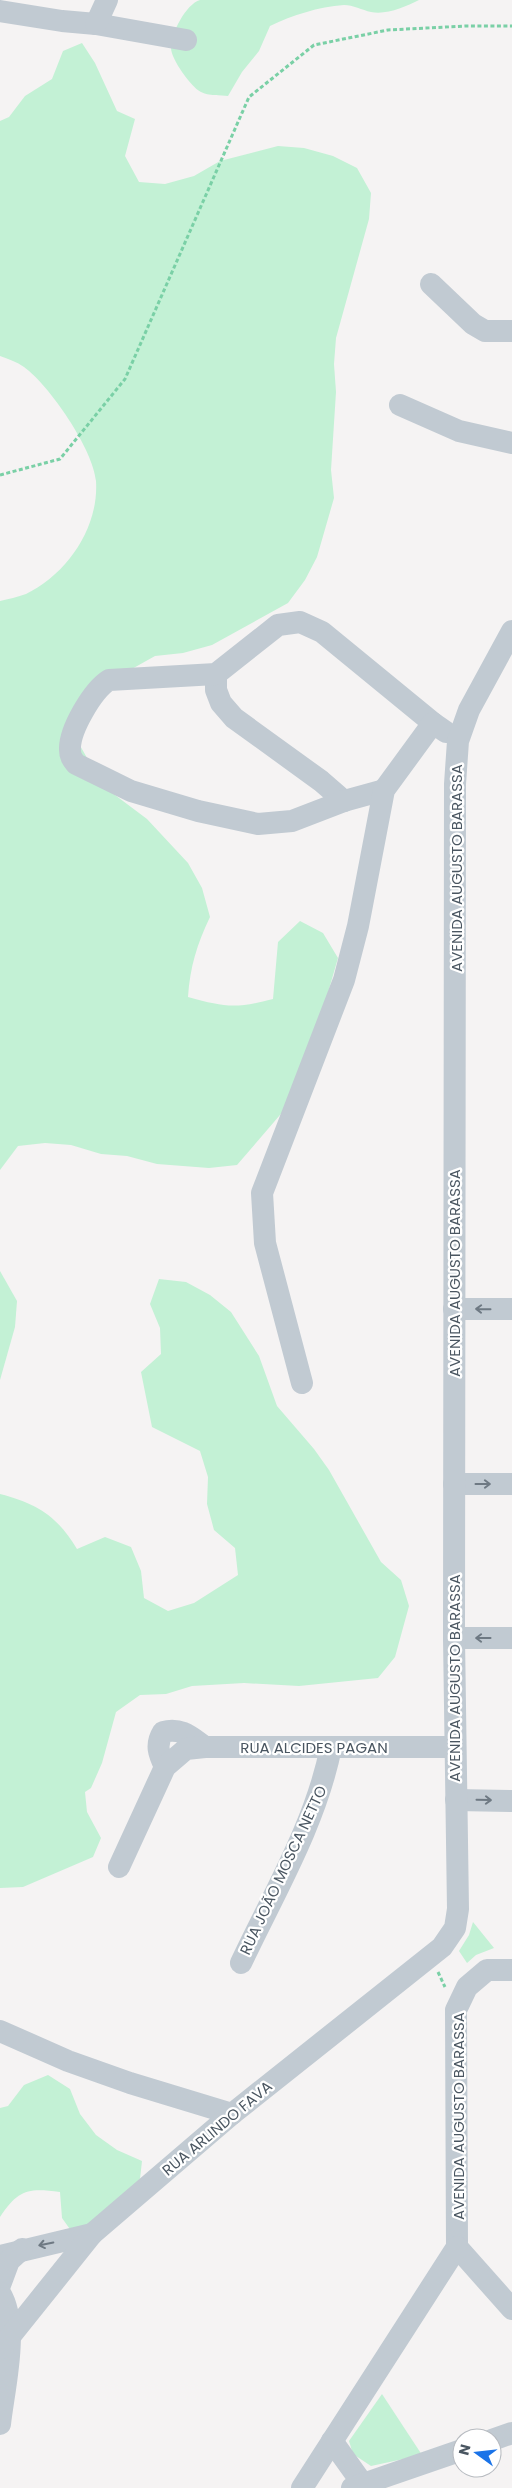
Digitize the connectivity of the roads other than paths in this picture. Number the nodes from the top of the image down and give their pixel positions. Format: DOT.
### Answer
graph roads {
  1 [pos="107,0"];
  2 [pos="0,11"];
  3 [pos="96,24"];
  4 [pos="186,40"];
  5 [pos="431,284"];
  6 [pos="512,331"];
  7 [pos="400,405"];
  8 [pos="512,443"];
  9 [pos="512,631"];
  10 [pos="216,674"];
  11 [pos="433,722"];
  12 [pos="458,741"];
  13 [pos="384,790"];
  14 [pos="344,801"];
  15 [pos="454,1308"];
  16 [pos="512,1310"];
  17 [pos="302,1383"];
  18 [pos="454,1484"];
  19 [pos="512,1484"];
  20 [pos="454,1638"];
  21 [pos="512,1638"];
  22 [pos="331,1747"];
  23 [pos="454,1747"];
  24 [pos="456,1800"];
  25 [pos="512,1801"];
  26 [pos="119,1867"];
  27 [pos="455,1928"];
  28 [pos="240,1963"];
  29 [pos="512,1970"];
  30 [pos="0,2031"];
  31 [pos="232,2114"];
  32 [pos="92,2234"];
  33 [pos="457,2247"];
  34 [pos="22,2249"];
  35 [pos="0,2256"];
  36 [pos="0,2286"];
  37 [pos="0,2293"];
  38 [pos="512,2308"];
  39 [pos="5,2343"];
  40 [pos="0,2424"];
  41 [pos="332,2441"];
  42 [pos="452,2453"];
  43 [pos="357,2485"];
  44 [pos="302,2488"];
  1 -- 3 [label="street"];
  2 -- 3 [label="street"];
  3 -- 4 [label="street"];
  5 -- 6 [label="street"];
  7 -- 8 [label="street"];
  9 -- 12 [label="street, AVENIDA AUGUSTO BARASSA"];
  10 -- 11 [label="street"];
  10 -- 14 [label="street"];
  10 -- 14 [label="street"];
  11 -- 12 [label="street"];
  11 -- 13 [label="street"];
  12 -- 15 [label="street, AVENIDA AUGUSTO BARASSA"];
  13 -- 14 [label="street"];
  13 -- 17 [label="street"];
  16 -- 15 [label="street, one-way"];
  15 -- 18 [label="street, AVENIDA AUGUSTO BARASSA"];
  18 -- 19 [label="street, one-way"];
  18 -- 20 [label="street, AVENIDA AUGUSTO BARASSA"];
  21 -- 20 [label="street, one-way"];
  20 -- 23 [label="street, AVENIDA AUGUSTO BARASSA"];
  22 -- 23 [label="street, RUA ALCIDES PAGAN"];
  22 -- 26 [label="street, RUA ALCIDES PAGAN"];
  22 -- 28 [label="street, RUA JOÃO MOSCA NETTO"];
  23 -- 24 [label="street, AVENIDA AUGUSTO BARASSA"];
  24 -- 25 [label="street, one-way"];
  24 -- 27 [label="street, AVENIDA AUGUSTO BARASSA"];
  27 -- 31 [label="street, RUA ARLINDO FAVA"];
  29 -- 33 [label="street, AVENIDA AUGUSTO BARASSA"];
  30 -- 31 [label="street"];
  31 -- 32 [label="street, RUA ARLINDO FAVA"];
  32 -- 34 [label="street, one-way"];
  32 -- 39 [label="street, RUA ARLINDO FAVA"];
  33 -- 38 [label="street"];
  33 -- 41 [label="street"];
  34 -- 35 [label="street"];
  34 -- 36 [label="street"];
  37 -- 39 [label="street"];
  39 -- 40 [label="street"];
  41 -- 43 [label="street"];
  41 -- 44 [label="street"];
  42 -- 43 [label="street"];
}
